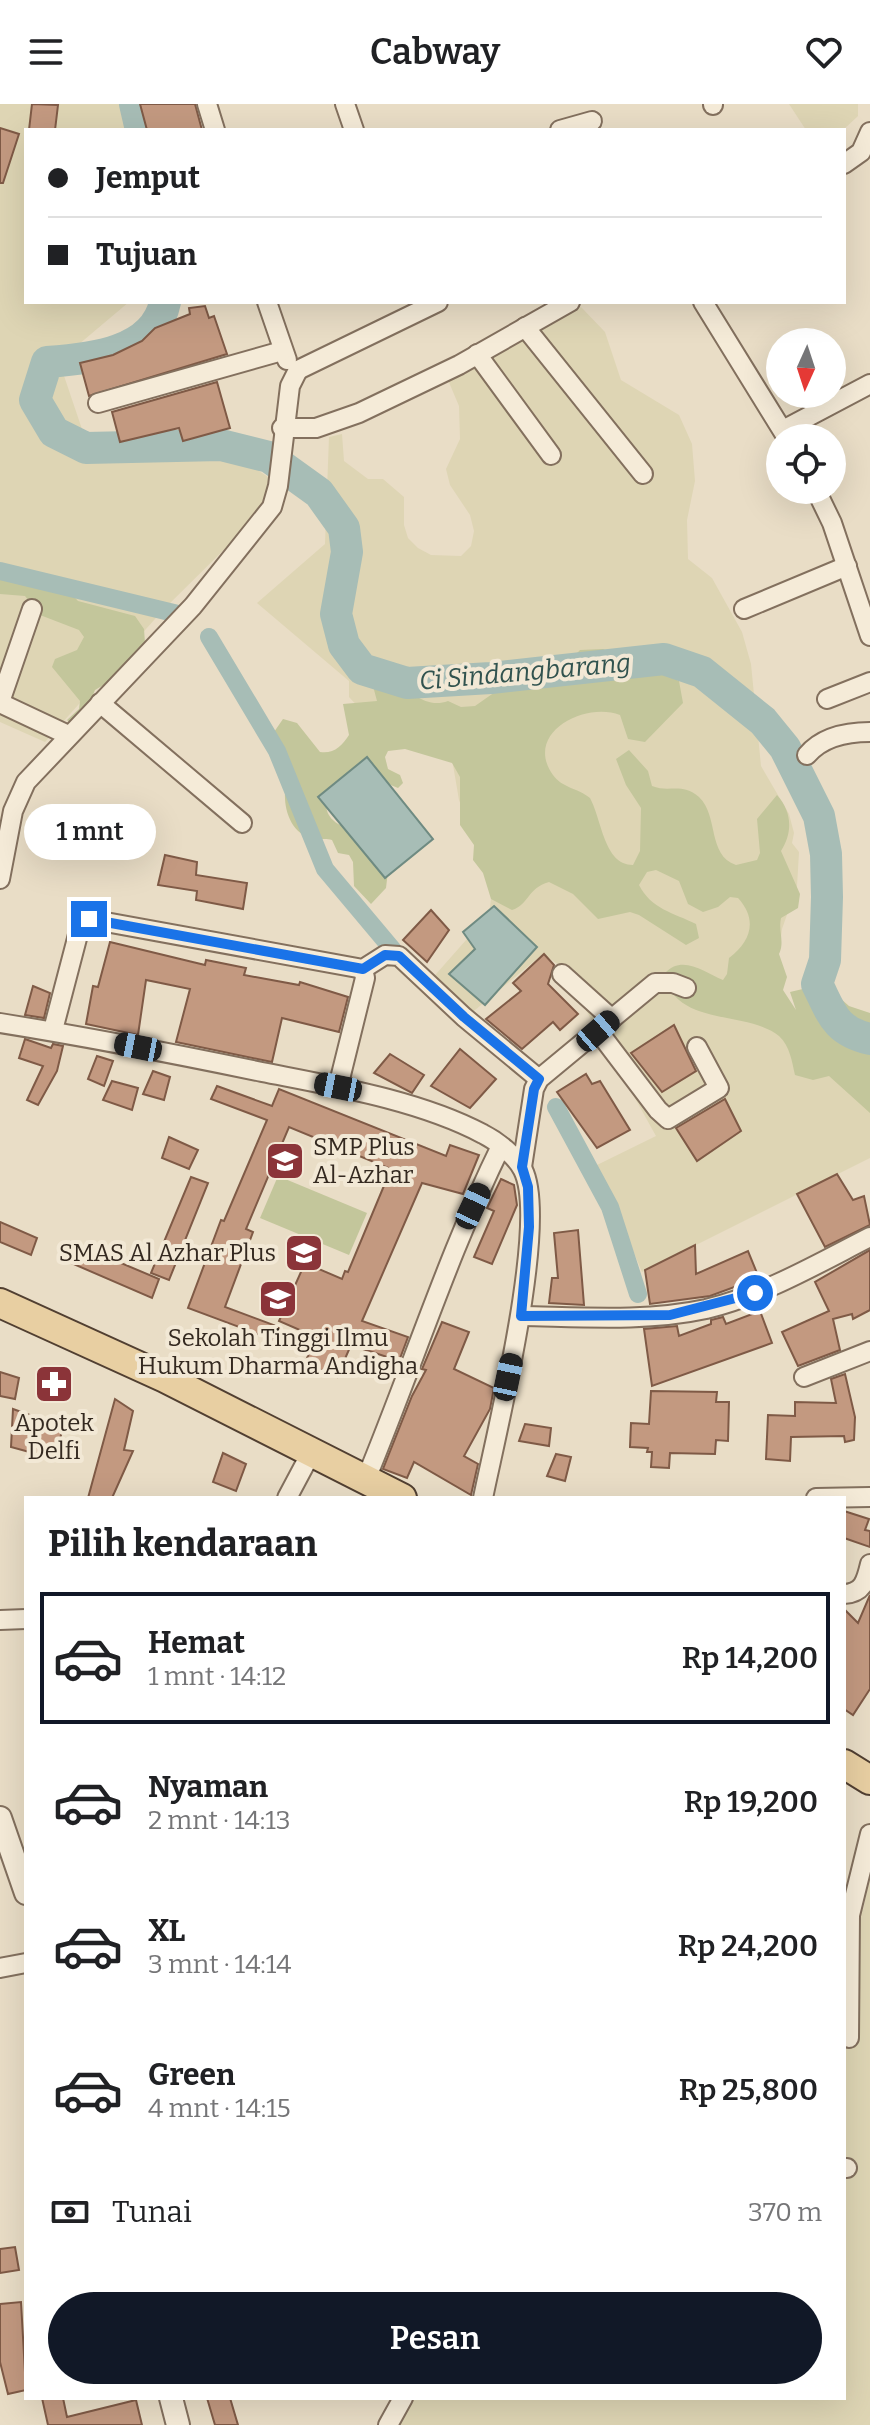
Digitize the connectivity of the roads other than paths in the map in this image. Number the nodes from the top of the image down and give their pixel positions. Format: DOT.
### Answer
graph roads {
  1 [pos="207,104"];
  2 [pos="345,104"];
  3 [pos="590,118"];
  4 [pos="214,128"];
  5 [pos="353,128"];
  6 [pos="565,128"];
  7 [pos="870,132"];
  8 [pos="866,154"];
  9 [pos="846,163"];
  10 [pos="268,304"];
  11 [pos="429,304"];
  12 [pos="566,304"];
  13 [pos="704,304"];
  14 [pos="406,309"];
  15 [pos="525,327"];
  16 [pos="282,351"];
  17 [pos="477,354"];
  18 [pos="298,370"];
  19 [pos="870,384"];
  20 [pos="98,403"];
  21 [pos="779,424"];
  22 [pos="802,424"];
  23 [pos="282,435"];
  24 [pos="551,455"];
  25 [pos="643,474"];
  26 [pos="822,504"];
  27 [pos="847,566"];
  28 [pos="32,609"];
  29 [pos="744,609"];
  30 [pos="870,636"];
  31 [pos="870,682"];
  32 [pos="827,699"];
  33 [pos="0,703"];
  34 [pos="100,703"];
  35 [pos="870,732"];
  36 [pos="68,735"];
  37 [pos="807,755"];
  38 [pos="242,823"];
  39 [pos="0,879"];
  40 [pos="363,969"];
  41 [pos="562,974"];
  42 [pos="686,988"];
  43 [pos="0,1023"];
  44 [pos="605,1025"];
  45 [pos="53,1030"];
  46 [pos="697,1047"];
  47 [pos="539,1079"];
  48 [pos="338,1087"];
  49 [pos="501,1146"];
  50 [pos="522,1167"];
  51 [pos="870,1237"];
  52 [pos="0,1303"];
  53 [pos="521,1316"];
  54 [pos="870,1351"];
  55 [pos="804,1377"];
  56 [pos="312,1451"];
  57 [pos="366,1479"];
  58 [pos="288,1496"];
  59 [pos="398,1496"];
  60 [pos="483,1496"];
  61 [pos="846,1497"];
  62 [pos="870,1497"];
  63 [pos="870,1564"];
  64 [pos="846,1594"];
  65 [pos="24,1619"];
  66 [pos="0,1620"];
  67 [pos="846,1765"];
  68 [pos="870,1780"];
  69 [pos="0,1818"];
  70 [pos="870,1834"];
  71 [pos="20,1854"];
  72 [pos="24,1880"];
  73 [pos="24,1963"];
  74 [pos="0,1968"];
  75 [pos="846,2004"];
  76 [pos="849,2038"];
  77 [pos="172,2400"];
  78 [pos="402,2400"];
  79 [pos="178,2425"];
  80 [pos="388,2425"];
  1 -- 4 [label="street"];
  2 -- 5 [label="street"];
  3 -- 6 [label="street"];
  7 -- 8 [label="street"];
  8 -- 9 [label="street"];
  10 -- 16 [label="street"];
  11 -- 14 [label="street"];
  12 -- 15 [label="street"];
  13 -- 21 [label="street"];
  14 -- 18 [label="street"];
  15 -- 17 [label="street"];
  15 -- 25 [label="street"];
  16 -- 18 [label="street"];
  16 -- 20 [label="street"];
  17 -- 23 [label="street"];
  17 -- 24 [label="street"];
  18 -- 23 [label="street"];
  19 -- 22 [label="street"];
  23 -- 34 [label="street"];
  26 -- 27 [label="street"];
  27 -- 29 [label="street"];
  27 -- 30 [label="street"];
  28 -- 33 [label="street"];
  31 -- 32 [label="street"];
  33 -- 36 [label="street"];
  34 -- 36 [label="street"];
  34 -- 38 [label="street"];
  35 -- 37 [label="street"];
  36 -- 39 [label="street"];
  40 -- 45 [label="street"];
  40 -- 47 [label="street"];
  40 -- 48 [label="street"];
  41 -- 44 [label="street"];
  42 -- 44 [label="street"];
  43 -- 45 [label="street"];
  44 -- 46 [label="street"];
  44 -- 47 [label="street"];
  45 -- 48 [label="street"];
  47 -- 50 [label="street"];
  48 -- 49 [label="street"];
  49 -- 50 [label="street"];
  49 -- 57 [label="street"];
  50 -- 53 [label="street"];
  51 -- 53 [label="street"];
  52 -- 56 [label="main road"];
  53 -- 60 [label="street"];
  54 -- 55 [label="street"];
  56 -- 57 [label="main road"];
  56 -- 58 [label="street"];
  57 -- 59 [label="main road"];
  61 -- 62 [label="street"];
  63 -- 64 [label="street"];
  65 -- 66 [label="street"];
  67 -- 68 [label="main road"];
  69 -- 71 [label="street"];
  70 -- 75 [label="street"];
  71 -- 72 [label="street"];
  73 -- 74 [label="street"];
  75 -- 76 [label="street"];
  77 -- 79 [label="street"];
  78 -- 80 [label="street"];
}
